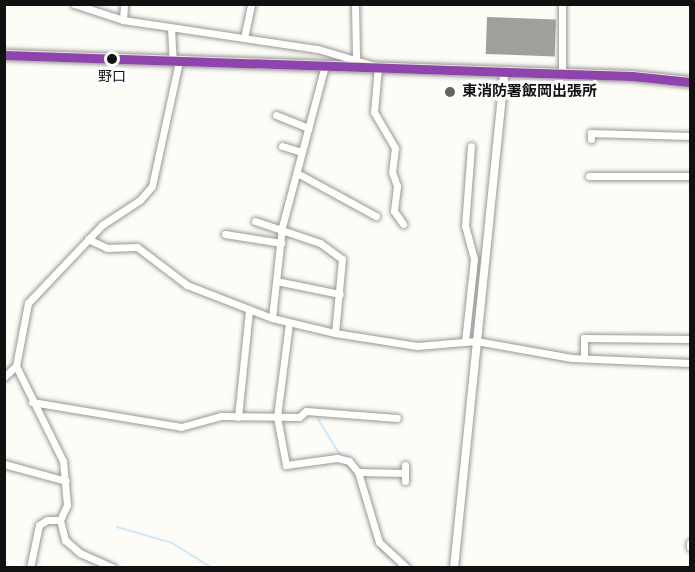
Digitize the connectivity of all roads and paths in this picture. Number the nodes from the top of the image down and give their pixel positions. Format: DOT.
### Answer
graph roads {
  1 [pos="74,4"];
  2 [pos="124,4"];
  3 [pos="251,4"];
  4 [pos="354,4"];
  5 [pos="562,4"];
  6 [pos="123,20"];
  7 [pos="171,28"];
  8 [pos="244,38"];
  9 [pos="4,55"];
  10 [pos="356,58"];
  11 [pos="176,61"];
  12 [pos="325,65"];
  13 [pos="378,67"];
  14 [pos="504,72"];
  15 [pos="562,74"];
  16 [pos="690,82"];
  17 [pos="276,115"];
  18 [pos="309,128"];
  19 [pos="690,136"];
  20 [pos="591,139"];
  21 [pos="282,146"];
  22 [pos="471,146"];
  23 [pos="302,152"];
  24 [pos="297,173"];
  25 [pos="589,176"];
  26 [pos="690,177"];
  27 [pos="376,216"];
  28 [pos="255,221"];
  29 [pos="404,224"];
  30 [pos="282,227"];
  31 [pos="225,234"];
  32 [pos="88,239"];
  33 [pos="281,243"];
  34 [pos="276,281"];
  35 [pos="340,294"];
  36 [pos="249,310"];
  37 [pos="272,318"];
  38 [pos="289,322"];
  39 [pos="336,333"];
  40 [pos="690,339"];
  41 [pos="476,341"];
  42 [pos="465,342"];
  43 [pos="584,358"];
  44 [pos="690,363"];
  45 [pos="16,366"];
  46 [pos="4,377"];
  47 [pos="32,402"];
  48 [pos="238,417"];
  49 [pos="277,417"];
  50 [pos="397,418"];
  51 [pos="4,464"];
  52 [pos="358,472"];
  53 [pos="405,473"];
  54 [pos="66,481"];
  55 [pos="60,520"];
  56 [pos="30,567"];
  57 [pos="113,567"];
  58 [pos="407,567"];
  59 [pos="454,567"];
  1 -- 6 [label="street"];
  2 -- 6 [label="street"];
  3 -- 8 [label="street"];
  4 -- 10 [label="street"];
  5 -- 15 [label="street"];
  6 -- 7 [label="street"];
  7 -- 8 [label="street"];
  7 -- 11 [label="street"];
  8 -- 10 [label="street"];
  9 -- 11 [label="highway"];
  10 -- 13 [label="street"];
  11 -- 12 [label="highway"];
  11 -- 32 [label="street"];
  12 -- 13 [label="highway"];
  12 -- 18 [label="street"];
  13 -- 14 [label="highway"];
  13 -- 29 [label="street"];
  14 -- 15 [label="highway"];
  14 -- 41 [label="street"];
  15 -- 16 [label="highway"];
  17 -- 18 [label="street"];
  18 -- 23 [label="street"];
  19 -- 20 [label="street"];
  21 -- 23 [label="street"];
  22 -- 42 [label="street"];
  23 -- 24 [label="street"];
  24 -- 27 [label="street"];
  24 -- 30 [label="street"];
  25 -- 26 [label="street"];
  28 -- 30 [label="street"];
  30 -- 33 [label="street"];
  30 -- 35 [label="street"];
  31 -- 33 [label="street"];
  32 -- 36 [label="street"];
  32 -- 45 [label="street"];
  33 -- 34 [label="street"];
  34 -- 35 [label="street"];
  34 -- 37 [label="street"];
  35 -- 39 [label="street"];
  36 -- 37 [label="street"];
  36 -- 48 [label="street"];
  37 -- 38 [label="street"];
  38 -- 39 [label="street"];
  38 -- 49 [label="street"];
  39 -- 42 [label="street"];
  40 -- 43 [label="street"];
  41 -- 42 [label="street"];
  41 -- 43 [label="street"];
  41 -- 59 [label="street"];
  43 -- 44 [label="street"];
  45 -- 46 [label="street"];
  45 -- 47 [label="street"];
  47 -- 48 [label="street"];
  47 -- 54 [label="street"];
  48 -- 49 [label="street"];
  49 -- 50 [label="street"];
  49 -- 52 [label="street"];
  51 -- 54 [label="street"];
  52 -- 53 [label="street"];
  52 -- 58 [label="street"];
  54 -- 55 [label="street"];
  55 -- 56 [label="street"];
  55 -- 57 [label="street"];
}
